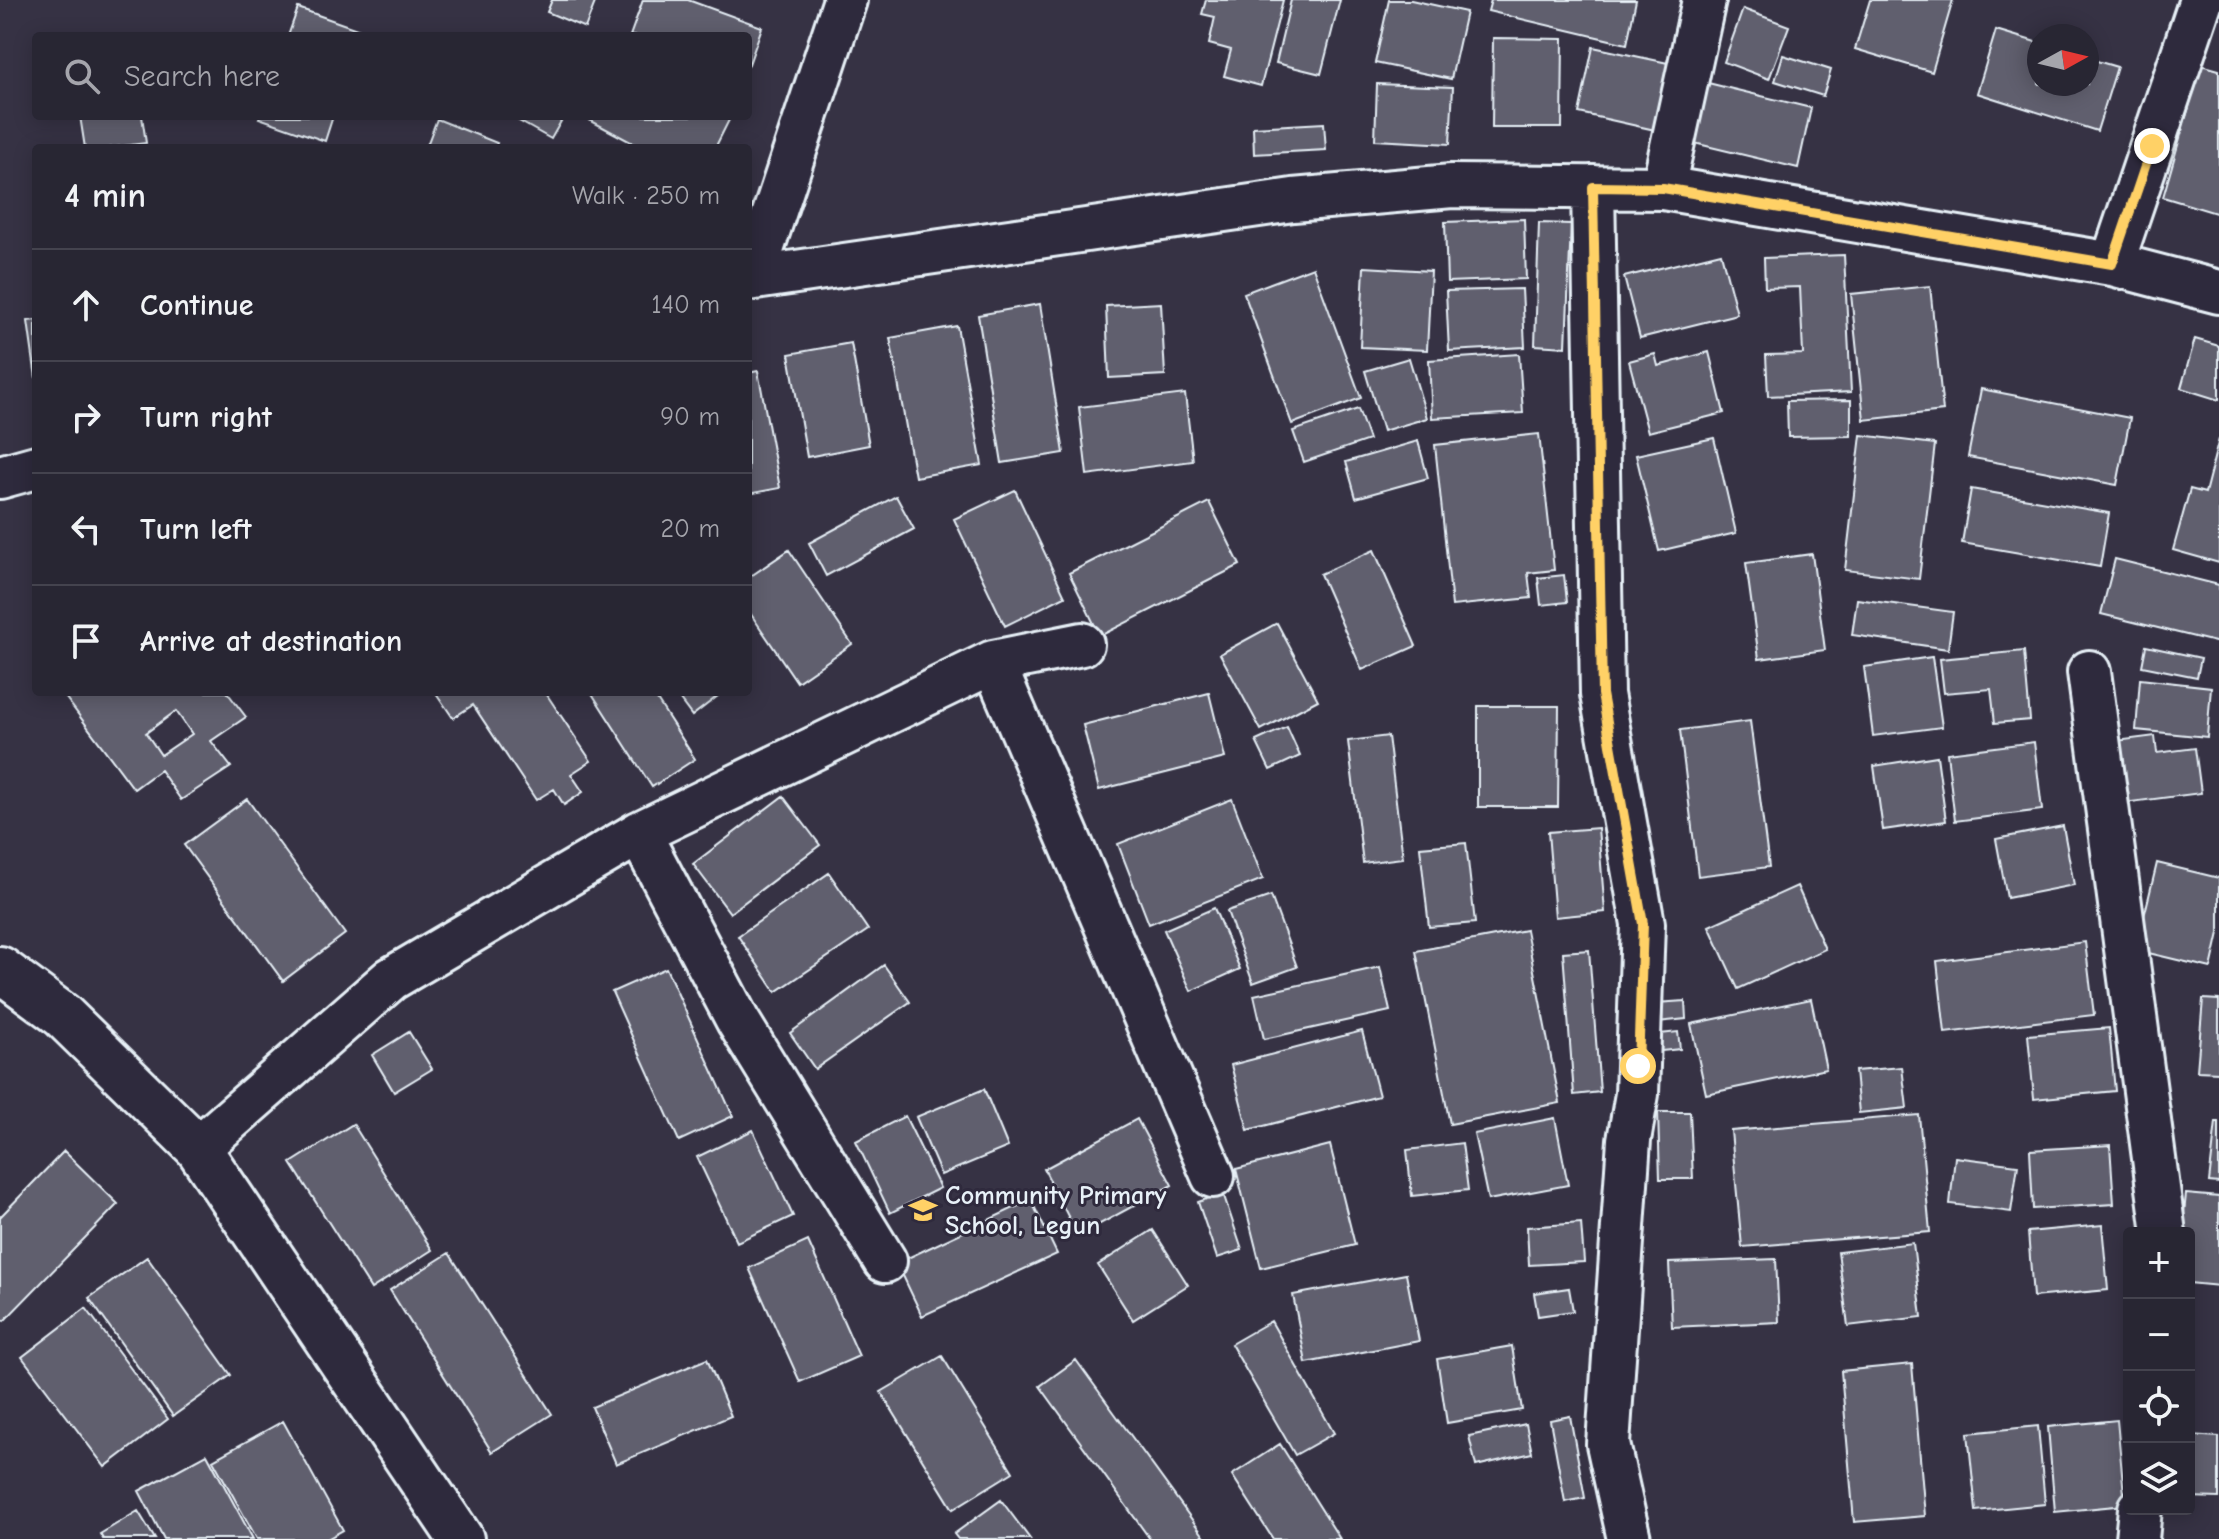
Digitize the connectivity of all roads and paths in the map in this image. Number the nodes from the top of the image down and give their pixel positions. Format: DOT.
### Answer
graph roads {
  1 [pos="845,0"];
  2 [pos="1704,0"];
  3 [pos="2201,0"];
  4 [pos="1593,187"];
  5 [pos="1663,188"];
  6 [pos="2112,264"];
  7 [pos="752,275"];
  8 [pos="752,278"];
  9 [pos="2219,292"];
  10 [pos="32,468"];
  11 [pos="0,477"];
  12 [pos="1082,644"];
  13 [pos="993,662"];
  14 [pos="2089,672"];
  15 [pos="639,833"];
  16 [pos="0,969"];
  17 [pos="198,1148"];
  18 [pos="1213,1176"];
  19 [pos="2163,1227"];
  20 [pos="885,1261"];
  21 [pos="2139,1515"];
  22 [pos="461,1539"];
  23 [pos="1629,1539"];
  24 [pos="2137,1539"];
  1 -- 7 [label="street"];
  2 -- 5 [label="street"];
  3 -- 6 [label="street"];
  4 -- 5 [label="street"];
  4 -- 8 [label="street"];
  4 -- 23 [label="street"];
  5 -- 6 [label="street"];
  6 -- 9 [label="street"];
  10 -- 11 [label="street"];
  12 -- 13 [label="street"];
  13 -- 15 [label="street"];
  13 -- 18 [label="street"];
  14 -- 19 [label="street"];
  15 -- 17 [label="street"];
  15 -- 20 [label="street"];
  16 -- 17 [label="street"];
  17 -- 22 [label="street"];
  21 -- 24 [label="street"];
}
